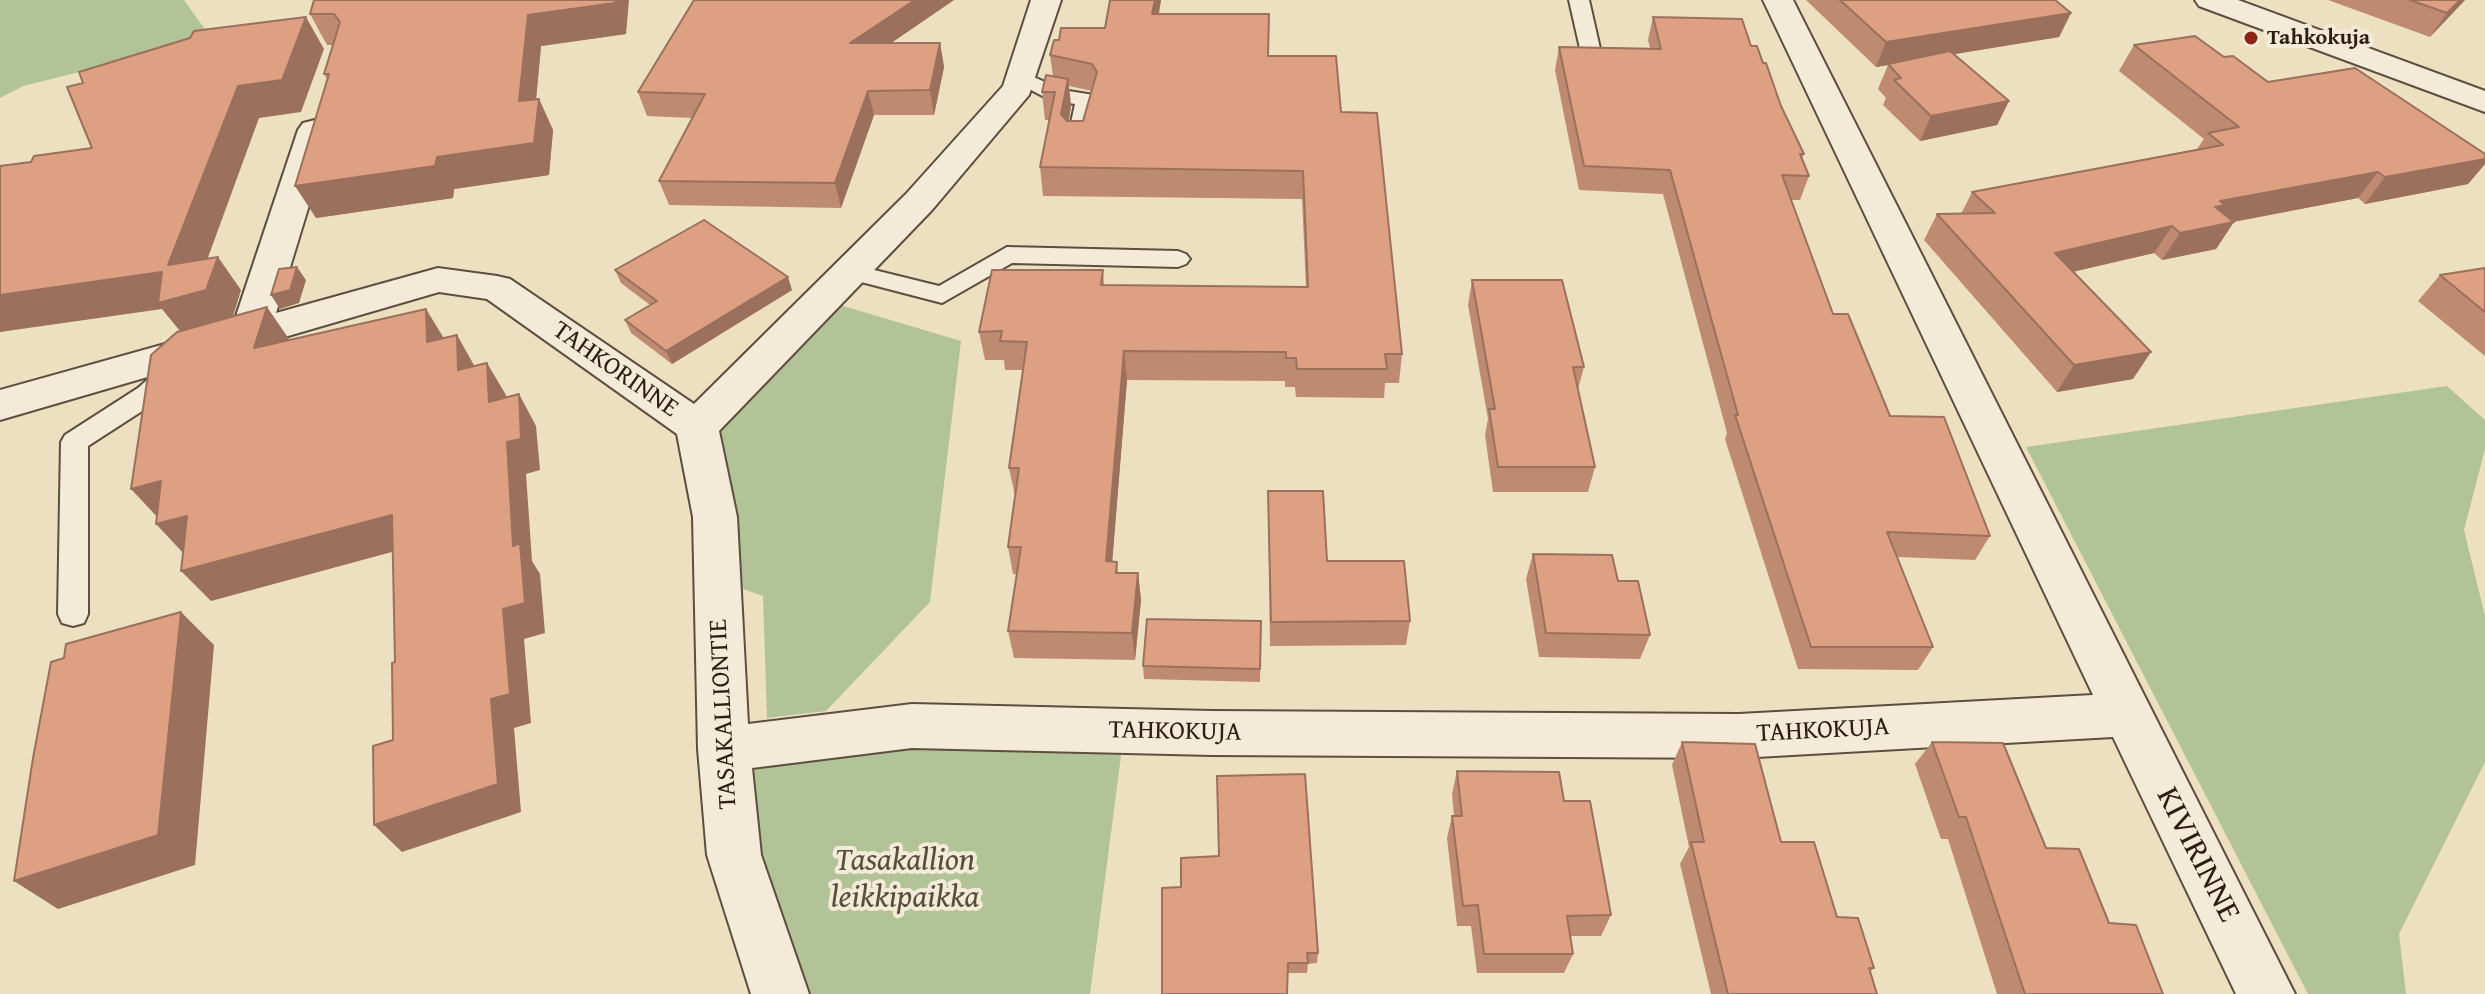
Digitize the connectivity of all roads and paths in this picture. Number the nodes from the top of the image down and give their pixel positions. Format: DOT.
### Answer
graph roads {
  1 [pos="1046,0"];
  2 [pos="1579,0"];
  3 [pos="1778,0"];
  4 [pos="2210,0"];
  5 [pos="1594,66"];
  6 [pos="1021,77"];
  7 [pos="325,99"];
  8 [pos="2485,102"];
  9 [pos="1078,141"];
  10 [pos="1178,259"];
  11 [pos="850,272"];
  12 [pos="250,333"];
  13 [pos="200,348"];
  14 [pos="0,405"];
  15 [pos="697,427"];
  16 [pos="73,614"];
  17 [pos="2127,715"];
  18 [pos="724,749"];
  19 [pos="780,994"];
  20 [pos="2266,994"];
  1 -- 6 [label="street, TAHKORINNE"];
  2 -- 5 [label="lane"];
  3 -- 17 [label="street"];
  4 -- 8 [label="street"];
  6 -- 9 [label="lane"];
  6 -- 11 [label="street, TAHKORINNE"];
  7 -- 12 [label="street"];
  10 -- 11 [label="lane"];
  11 -- 15 [label="street, TAHKORINNE"];
  12 -- 13 [label="street, TAHKORINNE"];
  12 -- 15 [label="street, TAHKORINNE"];
  13 -- 14 [label="street, TAHKORINNE"];
  13 -- 16 [label="lane"];
  15 -- 18 [label="street, TASAKALLIONTIE"];
  17 -- 18 [label="street, TAHKOKUJA"];
  17 -- 20 [label="street, KIVIRINNE"];
  18 -- 19 [label="street, TASAKALLIONTIE"];
}
